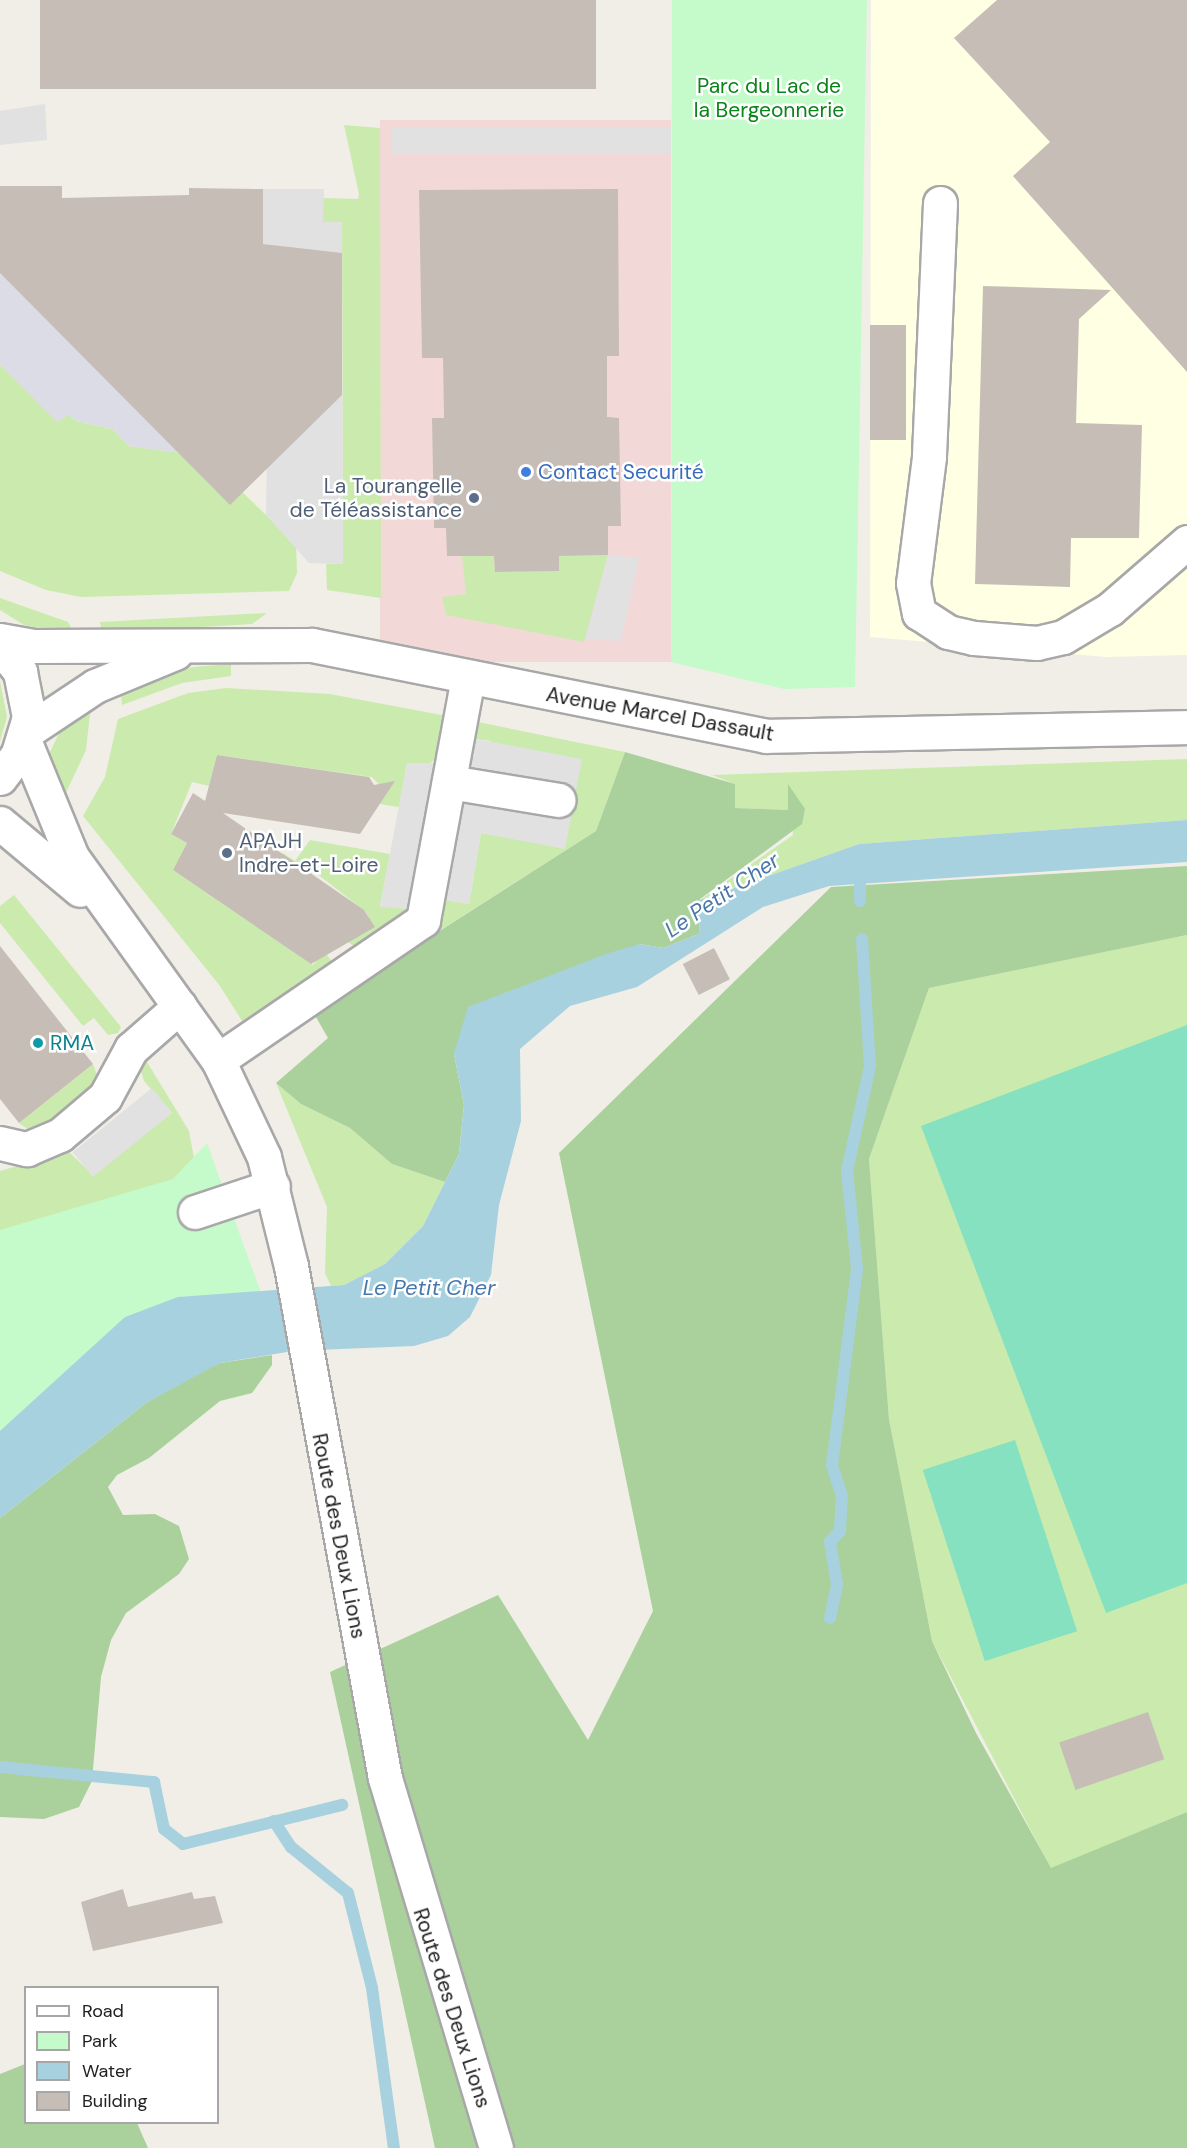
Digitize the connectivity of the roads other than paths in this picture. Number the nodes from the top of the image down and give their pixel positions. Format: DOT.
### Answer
graph roads {
  1 [pos="940,203"];
  2 [pos="1187,542"];
  3 [pos="0,640"];
  4 [pos="222,644"];
  5 [pos="0,646"];
  6 [pos="468,678"];
  7 [pos="1183,726"];
  8 [pos="25,736"];
  9 [pos="0,778"];
  10 [pos="449,782"];
  11 [pos="559,800"];
  12 [pos="0,823"];
  13 [pos="135,948"];
  14 [pos="180,1006"];
  15 [pos="218,1060"];
  16 [pos="0,1143"];
  17 [pos="273,1186"];
  18 [pos="195,1212"];
  19 [pos="496,2148"];
  1 -- 2 [label="street"];
  3 -- 4 [label="street, Avenue Marcel Dassault"];
  4 -- 6 [label="street, Avenue Marcel Dassault"];
  4 -- 8 [label="street, Avenue Marcel Dassault"];
  5 -- 8 [label="street"];
  6 -- 7 [label="street, Avenue Marcel Dassault"];
  6 -- 10 [label="street"];
  8 -- 9 [label="street"];
  8 -- 13 [label="street, Route des Deux Lions"];
  10 -- 11 [label="street"];
  10 -- 15 [label="street"];
  12 -- 13 [label="street, Route des Deux Lions"];
  13 -- 14 [label="street, Route des Deux Lions"];
  14 -- 15 [label="street, Route des Deux Lions"];
  14 -- 16 [label="street"];
  15 -- 17 [label="street, Route des Deux Lions"];
  17 -- 18 [label="street"];
  17 -- 19 [label="street, Route des Deux Lions"];
}
